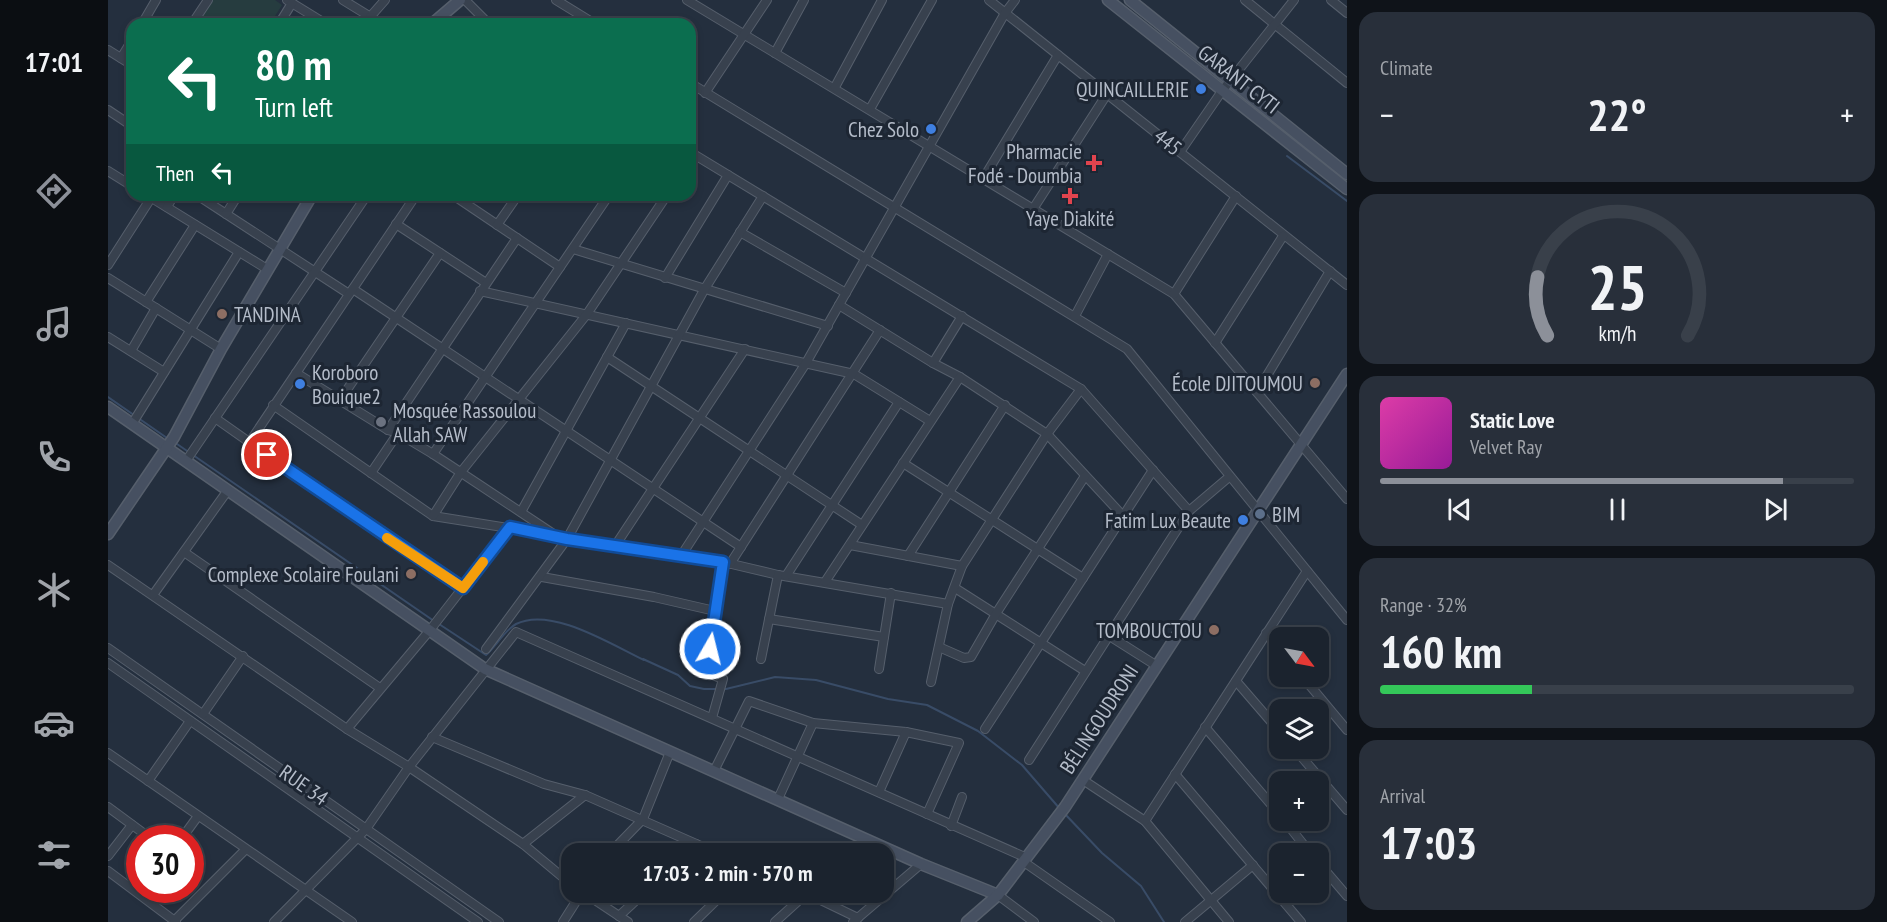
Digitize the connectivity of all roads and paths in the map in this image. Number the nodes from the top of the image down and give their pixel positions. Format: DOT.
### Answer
graph roads {
  1 [pos="156,0"];
  2 [pos="195,0"];
  3 [pos="343,0"];
  4 [pos="384,0"];
  5 [pos="460,0"];
  6 [pos="465,0"];
  7 [pos="556,0"];
  8 [pos="687,0"];
  9 [pos="767,0"];
  10 [pos="804,0"];
  11 [pos="882,0"];
  12 [pos="932,0"];
  13 [pos="989,0"];
  14 [pos="1015,0"];
  15 [pos="1108,0"];
  16 [pos="1130,0"];
  17 [pos="1245,0"];
  18 [pos="1294,0"];
  19 [pos="1331,0"];
  20 [pos="290,1"];
  21 [pos="206,3"];
  22 [pos="1005,13"];
  23 [pos="1347,13"];
  24 [pos="370,17"];
  25 [pos="146,18"];
  26 [pos="196,18"];
  27 [pos="282,18"];
  28 [pos="317,18"];
  29 [pos="439,18"];
  30 [pos="483,18"];
  31 [pos="585,18"];
  32 [pos="1275,24"];
  33 [pos="744,34"];
  34 [pos="108,50"];
  35 [pos="126,50"];
  36 [pos="775,53"];
  37 [pos="1058,55"];
  38 [pos="121,58"];
  39 [pos="126,61"];
  40 [pos="1231,80"];
  41 [pos="1347,83"];
  42 [pos="696,87"];
  43 [pos="835,87"];
  44 [pos="1222,91"];
  45 [pos="705,93"];
  46 [pos="1107,94"];
  47 [pos="870,109"];
  48 [pos="108,110"];
  49 [pos="126,122"];
  50 [pos="929,146"];
  51 [pos="1180,153"];
  52 [pos="696,158"];
  53 [pos="108,171"];
  54 [pos="1347,174"];
  55 [pos="728,175"];
  56 [pos="983,179"];
  57 [pos="126,182"];
  58 [pos="1347,189"];
  59 [pos="763,196"];
  60 [pos="1236,196"];
  61 [pos="146,201"];
  62 [pos="157,201"];
  63 [pos="170,201"];
  64 [pos="205,201"];
  65 [pos="234,201"];
  66 [pos="308,201"];
  67 [pos="363,201"];
  68 [pos="412,201"];
  69 [pos="462,201"];
  70 [pos="514,201"];
  71 [pos="605,201"];
  72 [pos="663,201"];
  73 [pos="167,207"];
  74 [pos="895,207"];
  75 [pos="1033,209"];
  76 [pos="226,214"];
  77 [pos="396,224"];
  78 [pos="195,225"];
  79 [pos="497,225"];
  80 [pos="741,232"];
  81 [pos="1283,236"];
  82 [pos="517,238"];
  83 [pos="279,249"];
  84 [pos="573,249"];
  85 [pos="238,252"];
  86 [pos="440,253"];
  87 [pos="1108,254"];
  88 [pos="866,258"];
  89 [pos="621,264"];
  90 [pos="108,265"];
  91 [pos="560,267"];
  92 [pos="267,269"];
  93 [pos="313,271"];
  94 [pos="1330,271"];
  95 [pos="108,278"];
  96 [pos="665,278"];
  97 [pos="486,283"];
  98 [pos="1347,285"];
  99 [pos="704,290"];
  100 [pos="480,291"];
  101 [pos="351,292"];
  102 [pos="846,293"];
  103 [pos="1174,294"];
  104 [pos="146,302"];
  105 [pos="535,303"];
  106 [pos="839,305"];
  107 [pos="156,308"];
  108 [pos="587,314"];
  109 [pos="962,316"];
  110 [pos="1075,316"];
  111 [pos="397,318"];
  112 [pos="626,323"];
  113 [pos="828,326"];
  114 [pos="190,329"];
  115 [pos="880,330"];
  116 [pos="680,334"];
  117 [pos="108,337"];
  118 [pos="1215,343"];
  119 [pos="441,348"];
  120 [pos="221,349"];
  121 [pos="745,350"];
  122 [pos="131,351"];
  123 [pos="607,357"];
  124 [pos="806,363"];
  125 [pos="933,363"];
  126 [pos="164,372"];
  127 [pos="296,373"];
  128 [pos="854,374"];
  129 [pos="1347,374"];
  130 [pos="485,377"];
  131 [pos="960,377"];
  132 [pos="651,386"];
  133 [pos="1081,389"];
  134 [pos="1257,392"];
  135 [pos="519,399"];
  136 [pos="340,400"];
  137 [pos="899,402"];
  138 [pos="273,405"];
  139 [pos="1005,405"];
  140 [pos="108,407"];
  141 [pos="215,418"];
  142 [pos="700,418"];
  143 [pos="135,419"];
  144 [pos="930,421"];
  145 [pos="388,430"];
  146 [pos="566,431"];
  147 [pos="398,433"];
  148 [pos="1047,434"];
  149 [pos="249,443"];
  150 [pos="1301,445"];
  151 [pos="167,448"];
  152 [pos="749,451"];
  153 [pos="434,454"];
  154 [pos="189,456"];
  155 [pos="610,460"];
  156 [pos="903,463"];
  157 [pos="1153,470"];
  158 [pos="461,472"];
  159 [pos="371,473"];
  160 [pos="787,476"];
  161 [pos="1085,476"];
  162 [pos="1229,477"];
  163 [pos="653,489"];
  164 [pos="228,490"];
  165 [pos="948,492"];
  166 [pos="1347,499"];
  167 [pos="832,506"];
  168 [pos="1189,511"];
  169 [pos="520,512"];
  170 [pos="1258,512"];
  171 [pos="433,516"];
  172 [pos="1123,516"];
  173 [pos="992,520"];
  174 [pos="703,522"];
  175 [pos="862,525"];
  176 [pos="510,527"];
  177 [pos="108,534"];
  178 [pos="556,536"];
  179 [pos="567,539"];
  180 [pos="849,545"];
  181 [pos="615,546"];
  182 [pos="741,547"];
  183 [pos="1037,549"];
  184 [pos="184,552"];
  185 [pos="681,556"];
  186 [pos="908,556"];
  187 [pos="727,563"];
  188 [pos="108,565"];
  189 [pos="962,566"];
  190 [pos="1307,571"];
  191 [pos="782,576"];
  192 [pos="542,577"];
  193 [pos="1083,578"];
  194 [pos="825,582"];
  195 [pos="463,588"];
  196 [pos="955,588"];
  197 [pos="891,593"];
  198 [pos="153,595"];
  199 [pos="948,604"];
  200 [pos="715,611"];
  201 [pos="997,612"];
  202 [pos="769,619"];
  203 [pos="1347,620"];
  204 [pos="431,628"];
  205 [pos="1266,633"];
  206 [pos="1108,635"];
  207 [pos="1269,636"];
  208 [pos="884,637"];
  209 [pos="1042,642"];
  210 [pos="939,647"];
  211 [pos="108,648"];
  212 [pos="486,649"];
  213 [pos="243,656"];
  214 [pos="761,659"];
  215 [pos="108,663"];
  216 [pos="1157,666"];
  217 [pos="485,669"];
  218 [pos="879,669"];
  219 [pos="1085,670"];
  220 [pos="1236,681"];
  221 [pos="931,682"];
  222 [pos="1311,687"];
  223 [pos="380,688"];
  224 [pos="203,714"];
  225 [pos="712,718"];
  226 [pos="1269,719"];
  227 [pos="190,721"];
  228 [pos="813,723"];
  229 [pos="1205,727"];
  230 [pos="347,729"];
  231 [pos="985,729"];
  232 [pos="735,730"];
  233 [pos="1347,730"];
  234 [pos="906,732"];
  235 [pos="432,737"];
  236 [pos="669,752"];
  237 [pos="108,753"];
  238 [pos="798,756"];
  239 [pos="1303,759"];
  240 [pos="1029,760"];
  241 [pos="409,767"];
  242 [pos="714,771"];
  243 [pos="1175,774"];
  244 [pos="1083,780"];
  245 [pos="148,781"];
  246 [pos="879,792"];
  247 [pos="585,795"];
  248 [pos="962,797"];
  249 [pos="778,799"];
  250 [pos="1269,803"];
  251 [pos="108,807"];
  252 [pos="1347,810"];
  253 [pos="927,814"];
  254 [pos="198,816"];
  255 [pos="643,819"];
  256 [pos="1145,821"];
  257 [pos="132,825"];
  258 [pos="191,825"];
  259 [pos="951,826"];
  260 [pos="366,829"];
  261 [pos="1293,831"];
  262 [pos="126,833"];
  263 [pos="358,838"];
  264 [pos="620,843"];
  265 [pos="694,843"];
  266 [pos="1302,843"];
  267 [pos="523,844"];
  268 [pos="245,850"];
  269 [pos="108,856"];
  270 [pos="1026,860"];
  271 [pos="921,864"];
  272 [pos="1253,865"];
  273 [pos="108,871"];
  274 [pos="1329,875"];
  275 [pos="561,876"];
  276 [pos="306,889"];
  277 [pos="998,895"];
  278 [pos="1347,896"];
  279 [pos="1211,900"];
  280 [pos="575,903"];
  281 [pos="599,903"];
  282 [pos="634,903"];
  283 [pos="714,903"];
  284 [pos="795,903"];
  285 [pos="824,903"];
  286 [pos="620,916"];
  287 [pos="855,920"];
  288 [pos="176,921"];
  289 [pos="1105,921"];
  290 [pos="274,922"];
  291 [pos="352,922"];
  292 [pos="478,922"];
  293 [pos="499,922"];
  294 [pos="563,922"];
  295 [pos="628,922"];
  296 [pos="694,922"];
  297 [pos="775,922"];
  298 [pos="967,922"];
  299 [pos="1034,922"];
  300 [pos="1185,922"];
  301 [pos="1229,922"];
  302 [pos="1301,922"];
  1 -- 25 [label="street"];
  2 -- 21 [label="street"];
  3 -- 24 [label="street"];
  4 -- 24 [label="street"];
  5 -- 29 [label="street"];
  6 -- 30 [label="street"];
  7 -- 31 [label="street"];
  8 -- 33 [label="street"];
  9 -- 33 [label="street"];
  10 -- 36 [label="street"];
  11 -- 43 [label="street"];
  12 -- 47 [label="street"];
  13 -- 22 [label="street, 445"];
  14 -- 22 [label="street"];
  15 -- 44 [label="street, GARANT CYTI"];
  16 -- 40 [label="street, GARANT CYTI"];
  17 -- 32 [label="street"];
  18 -- 32 [label="street"];
  19 -- 23 [label="street"];
  20 -- 27 [label="street"];
  20 -- 28 [label="street"];
  21 -- 26 [label="street"];
  22 -- 37 [label="street, 445"];
  22 -- 50 [label="street"];
  32 -- 40 [label="street"];
  32 -- 41 [label="street"];
  33 -- 36 [label="street"];
  33 -- 45 [label="street"];
  34 -- 38 [label="street"];
  35 -- 38 [label="street"];
  36 -- 43 [label="street"];
  37 -- 46 [label="street, 445"];
  37 -- 56 [label="street"];
  38 -- 39 [label="street"];
  40 -- 44 [label="street"];
  40 -- 54 [label="street, GARANT CYTI"];
  42 -- 45 [label="street"];
  43 -- 47 [label="street"];
  44 -- 51 [label="street"];
  44 -- 58 [label="street, GARANT CYTI"];
  45 -- 74 [label="street"];
  46 -- 51 [label="street, 445"];
  46 -- 75 [label="street"];
  47 -- 50 [label="street"];
  48 -- 49 [label="street"];
  50 -- 56 [label="street"];
  50 -- 74 [label="street"];
  51 -- 60 [label="street, 445"];
  52 -- 55 [label="street"];
  53 -- 57 [label="street"];
  55 -- 59 [label="street"];
  55 -- 96 [label="street"];
  56 -- 75 [label="street"];
  59 -- 80 [label="street"];
  59 -- 88 [label="street"];
  60 -- 81 [label="street, 445"];
  60 -- 103 [label="street"];
  61 -- 90 [label="street"];
  62 -- 73 [label="street"];
  63 -- 73 [label="street"];
  64 -- 76 [label="street"];
  65 -- 76 [label="street"];
  66 -- 83 [label="street"];
  67 -- 93 [label="street"];
  68 -- 77 [label="street"];
  69 -- 79 [label="street"];
  70 -- 79 [label="street"];
  71 -- 84 [label="street"];
  72 -- 89 [label="street"];
  73 -- 78 [label="street"];
  74 -- 88 [label="street"];
  74 -- 110 [label="street"];
  75 -- 87 [label="street"];
  76 -- 83 [label="street"];
  77 -- 86 [label="street"];
  77 -- 101 [label="street"];
  78 -- 85 [label="street"];
  78 -- 104 [label="street"];
  79 -- 82 [label="street"];
  80 -- 99 [label="street"];
  80 -- 102 [label="street"];
  81 -- 94 [label="street, 445"];
  81 -- 118 [label="street"];
  82 -- 91 [label="street"];
  82 -- 97 [label="street"];
  83 -- 92 [label="street"];
  83 -- 93 [label="street"];
  84 -- 89 [label="street"];
  84 -- 91 [label="street"];
  85 -- 92 [label="street"];
  85 -- 114 [label="street"];
  86 -- 97 [label="street"];
  86 -- 111 [label="street"];
  87 -- 103 [label="street"];
  87 -- 110 [label="street"];
  88 -- 102 [label="street"];
  88 -- 109 [label="street"];
  89 -- 96 [label="street"];
  89 -- 108 [label="street"];
  91 -- 105 [label="street"];
  92 -- 120 [label="street"];
  93 -- 101 [label="street"];
  93 -- 141 [label="street"];
  94 -- 98 [label="street, 445"];
  94 -- 134 [label="street"];
  95 -- 104 [label="street"];
  96 -- 99 [label="street"];
  97 -- 100 [label="street"];
  99 -- 113 [label="street"];
  99 -- 116 [label="street"];
  100 -- 105 [label="street"];
  100 -- 119 [label="street"];
  101 -- 111 [label="street"];
  101 -- 127 [label="street"];
  102 -- 106 [label="street"];
  103 -- 118 [label="street"];
  104 -- 107 [label="street"];
  105 -- 108 [label="street"];
  105 -- 130 [label="street"];
  106 -- 113 [label="street"];
  106 -- 115 [label="street"];
  107 -- 114 [label="street"];
  107 -- 122 [label="street"];
  108 -- 112 [label="street"];
  108 -- 135 [label="street"];
  109 -- 125 [label="street"];
  109 -- 133 [label="street"];
  110 -- 162 [label="street"];
  111 -- 119 [label="street"];
  111 -- 136 [label="street"];
  112 -- 116 [label="street"];
  112 -- 123 [label="street"];
  113 -- 124 [label="street"];
  114 -- 120 [label="street"];
  114 -- 126 [label="street"];
  115 -- 125 [label="street"];
  115 -- 128 [label="street"];
  116 -- 121 [label="street"];
  116 -- 132 [label="street"];
  117 -- 122 [label="street"];
  118 -- 134 [label="street"];
  119 -- 130 [label="street"];
  119 -- 145 [label="street"];
  120 -- 151 [label="street"];
  121 -- 124 [label="street"];
  121 -- 142 [label="street"];
  122 -- 126 [label="street"];
  123 -- 132 [label="street"];
  123 -- 146 [label="street"];
  124 -- 128 [label="street"];
  124 -- 152 [label="street"];
  125 -- 131 [label="street"];
  126 -- 143 [label="street"];
  127 -- 136 [label="street"];
  127 -- 138 [label="street"];
  128 -- 137 [label="street"];
  128 -- 160 [label="street"];
  129 -- 150 [label="street, BÉLINGOUDRONI"];
  130 -- 135 [label="street"];
  130 -- 153 [label="street"];
  131 -- 139 [label="street"];
  131 -- 144 [label="street"];
  132 -- 142 [label="street"];
  132 -- 155 [label="street"];
  133 -- 148 [label="street"];
  133 -- 157 [label="street"];
  134 -- 150 [label="street"];
  135 -- 146 [label="street"];
  135 -- 158 [label="street"];
  136 -- 145 [label="street"];
  137 -- 144 [label="street"];
  137 -- 167 [label="street"];
  138 -- 149 [label="street"];
  138 -- 159 [label="street"];
  139 -- 148 [label="street"];
  139 -- 165 [label="street"];
  140 -- 143 [label="street"];
  141 -- 149 [label="street"];
  141 -- 154 [label="street"];
  142 -- 152 [label="street"];
  142 -- 163 [label="street"];
  143 -- 151 [label="street"];
  144 -- 156 [label="street"];
  145 -- 147 [label="street"];
  146 -- 155 [label="street"];
  146 -- 169 [label="street"];
  147 -- 153 [label="street"];
  147 -- 159 [label="street"];
  148 -- 161 [label="street"];
  148 -- 173 [label="street"];
  149 -- 195 [label="street"];
  150 -- 166 [label="street"];
  150 -- 170 [label="street, BÉLINGOUDRONI"];
  151 -- 154 [label="street"];
  151 -- 177 [label="street"];
  152 -- 160 [label="street"];
  152 -- 174 [label="street"];
  153 -- 158 [label="street"];
  154 -- 164 [label="street"];
  155 -- 163 [label="street"];
  155 -- 179 [label="street"];
  156 -- 165 [label="street"];
  156 -- 175 [label="street"];
  157 -- 168 [label="street"];
  157 -- 172 [label="street"];
  158 -- 169 [label="street"];
  158 -- 171 [label="street"];
  159 -- 171 [label="street"];
  160 -- 167 [label="street"];
  160 -- 182 [label="street"];
  161 -- 172 [label="street"];
  161 -- 183 [label="street"];
  162 -- 168 [label="street"];
  162 -- 170 [label="street"];
  163 -- 174 [label="street"];
  163 -- 181 [label="street"];
  164 -- 184 [label="street"];
  164 -- 204 [label="street"];
  165 -- 173 [label="street"];
  165 -- 186 [label="street"];
  167 -- 175 [label="street"];
  167 -- 191 [label="street"];
  168 -- 206 [label="street"];
  169 -- 178 [label="street"];
  170 -- 190 [label="street"];
  170 -- 216 [label="street, BÉLINGOUDRONI"];
  171 -- 176 [label="street"];
  172 -- 193 [label="street"];
  173 -- 183 [label="street"];
  173 -- 189 [label="street"];
  174 -- 182 [label="street"];
  174 -- 185 [label="street"];
  175 -- 180 [label="street"];
  176 -- 178 [label="street"];
  176 -- 195 [label="street"];
  178 -- 179 [label="street"];
  179 -- 181 [label="street"];
  179 -- 192 [label="street"];
  180 -- 186 [label="street"];
  180 -- 194 [label="street"];
  181 -- 185 [label="street"];
  182 -- 187 [label="street"];
  183 -- 193 [label="street"];
  183 -- 201 [label="street"];
  184 -- 198 [label="street"];
  184 -- 223 [label="street"];
  185 -- 187 [label="street"];
  186 -- 189 [label="street"];
  187 -- 191 [label="street"];
  187 -- 200 [label="street"];
  188 -- 198 [label="street"];
  189 -- 196 [label="street"];
  190 -- 203 [label="street"];
  190 -- 205 [label="street"];
  191 -- 194 [label="street"];
  191 -- 202 [label="street"];
  192 -- 200 [label="street"];
  192 -- 212 [label="street"];
  193 -- 209 [label="street"];
  194 -- 197 [label="street"];
  195 -- 204 [label="street"];
  196 -- 199 [label="street"];
  196 -- 201 [label="street"];
  197 -- 199 [label="street"];
  197 -- 208 [label="street"];
  198 -- 213 [label="street"];
  199 -- 210 [label="street"];
  200 -- 225 [label="street"];
  201 -- 209 [label="street"];
  201 -- 210 [label="street"];
  202 -- 208 [label="street"];
  202 -- 214 [label="street"];
  204 -- 217 [label="street"];
  204 -- 223 [label="street"];
  205 -- 207 [label="street"];
  205 -- 220 [label="street"];
  206 -- 216 [label="street"];
  206 -- 219 [label="street"];
  208 -- 218 [label="street"];
  209 -- 219 [label="street"];
  209 -- 231 [label="street"];
  210 -- 221 [label="street"];
  211 -- 224 [label="street, RUE 34"];
  213 -- 224 [label="street"];
  213 -- 230 [label="street"];
  215 -- 227 [label="street, RUE 34"];
  216 -- 244 [label="street, BÉLINGOUDRONI"];
  217 -- 225 [label="street"];
  217 -- 235 [label="street"];
  217 -- 236 [label="street"];
  219 -- 240 [label="street"];
  220 -- 226 [label="street"];
  220 -- 229 [label="street"];
  222 -- 233 [label="street"];
  223 -- 230 [label="street"];
  224 -- 260 [label="street, RUE 34"];
  225 -- 232 [label="street"];
  227 -- 245 [label="street"];
  227 -- 263 [label="street, RUE 34"];
  228 -- 232 [label="street"];
  228 -- 234 [label="street"];
  228 -- 238 [label="street"];
  229 -- 243 [label="street"];
  229 -- 250 [label="street"];
  230 -- 241 [label="street"];
  232 -- 238 [label="street"];
  232 -- 242 [label="street"];
  234 -- 246 [label="street"];
  234 -- 253 [label="street"];
  235 -- 241 [label="street"];
  235 -- 247 [label="street"];
  236 -- 242 [label="street"];
  236 -- 255 [label="street"];
  237 -- 245 [label="street"];
  238 -- 246 [label="street"];
  238 -- 249 [label="street"];
  239 -- 252 [label="street"];
  241 -- 260 [label="street"];
  241 -- 267 [label="street"];
  242 -- 249 [label="street"];
  243 -- 256 [label="street"];
  243 -- 272 [label="street"];
  244 -- 256 [label="street"];
  244 -- 270 [label="street, BÉLINGOUDRONI"];
  245 -- 254 [label="street"];
  246 -- 253 [label="street"];
  247 -- 255 [label="street"];
  247 -- 267 [label="street"];
  248 -- 259 [label="street"];
  249 -- 271 [label="street"];
  251 -- 257 [label="street"];
  253 -- 259 [label="street"];
  254 -- 258 [label="street"];
  254 -- 268 [label="street"];
  255 -- 264 [label="street"];
  255 -- 265 [label="street"];
  256 -- 279 [label="street"];
  259 -- 270 [label="street"];
  260 -- 263 [label="street"];
  260 -- 293 [label="street, RUE 34"];
  261 -- 266 [label="street"];
  262 -- 269 [label="street"];
  263 -- 276 [label="street"];
  263 -- 292 [label="street, RUE 34"];
  267 -- 275 [label="street"];
  268 -- 276 [label="street"];
  268 -- 288 [label="street"];
  270 -- 277 [label="street, BÉLINGOUDRONI"];
  270 -- 289 [label="street"];
  271 -- 277 [label="street"];
  271 -- 287 [label="street"];
  272 -- 279 [label="street"];
  272 -- 302 [label="street"];
  273 -- 288 [label="street"];
  274 -- 278 [label="street"];
  276 -- 290 [label="street"];
  276 -- 291 [label="street"];
  277 -- 298 [label="street, BÉLINGOUDRONI"];
  277 -- 299 [label="street"];
  279 -- 300 [label="street"];
  279 -- 301 [label="street"];
  280 -- 294 [label="street"];
  281 -- 286 [label="street"];
  282 -- 286 [label="street"];
  283 -- 296 [label="street"];
  284 -- 297 [label="street"];
  285 -- 287 [label="street"];
  286 -- 295 [label="street"];
}
